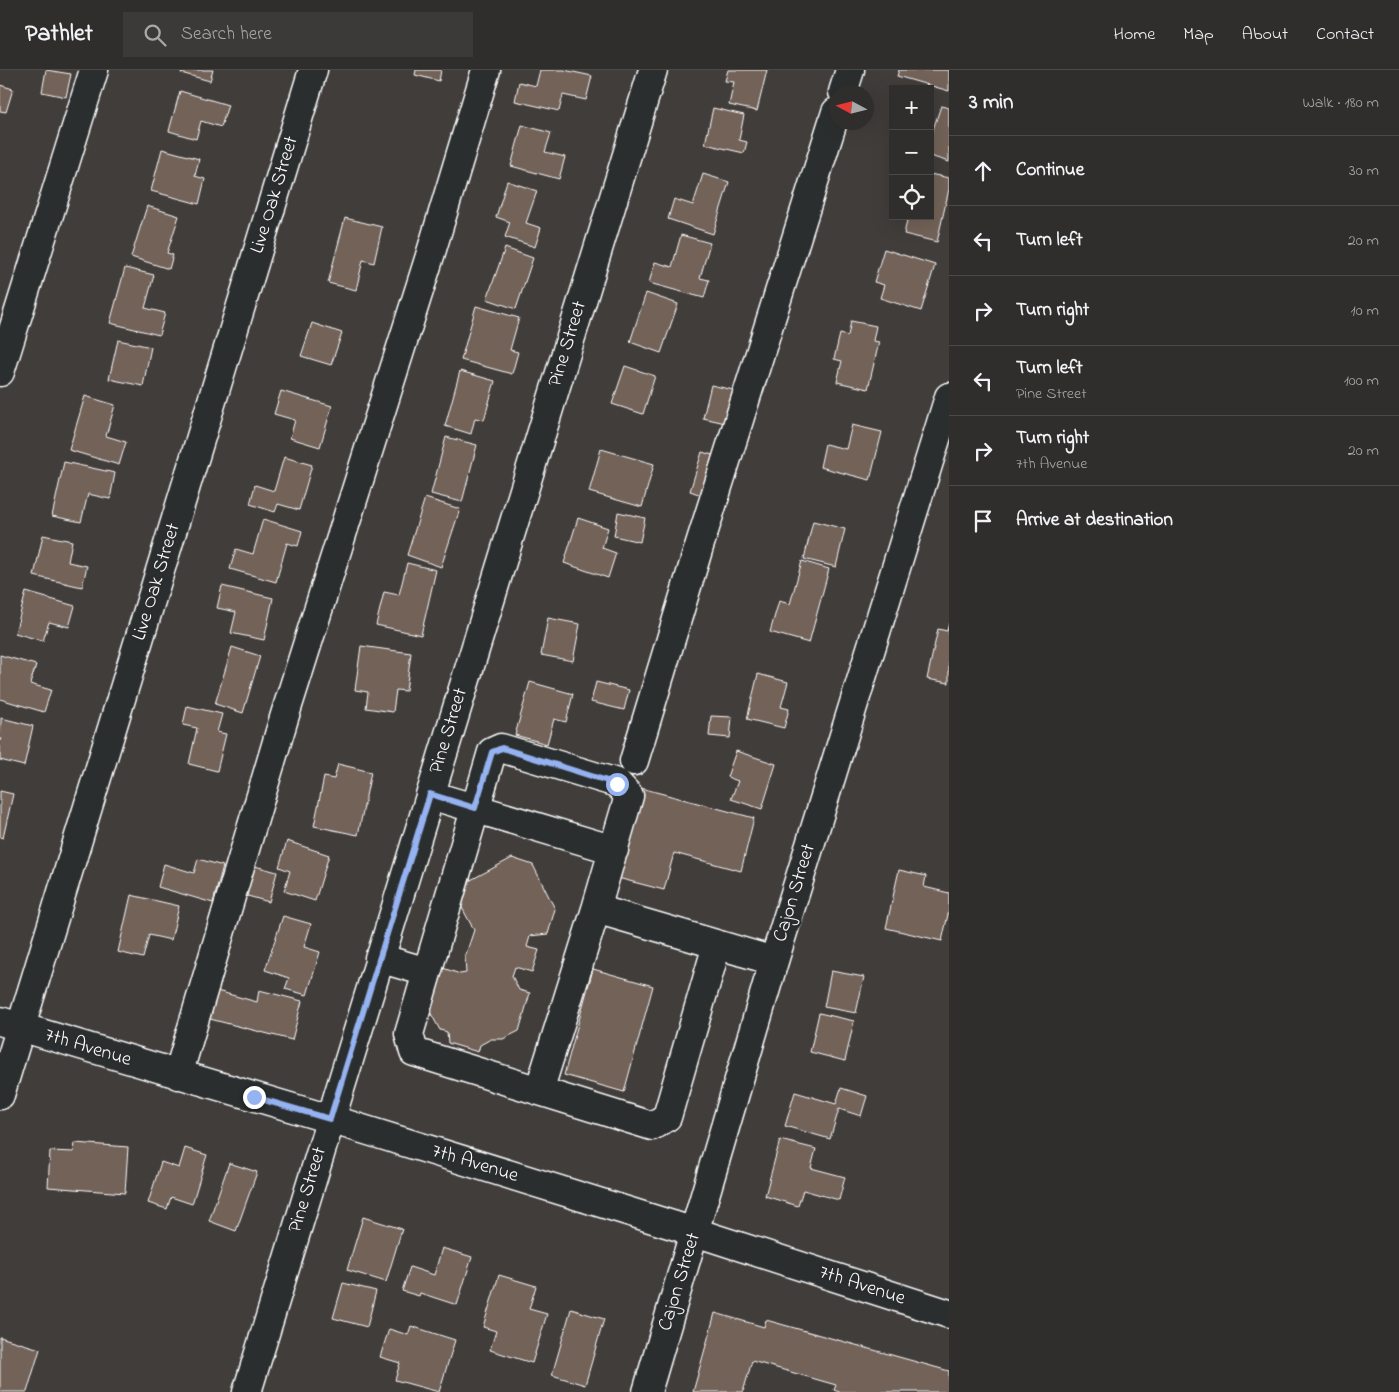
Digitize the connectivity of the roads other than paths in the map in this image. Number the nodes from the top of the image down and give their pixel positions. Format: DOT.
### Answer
graph roads {
  1 [pos="94,70"];
  2 [pos="313,70"];
  3 [pos="486,70"];
  4 [pos="653,70"];
  5 [pos="850,70"];
  6 [pos="845,85"];
  7 [pos="830,130"];
  8 [pos="0,372"];
  9 [pos="949,396"];
  10 [pos="634,761"];
  11 [pos="430,794"];
  12 [pos="475,808"];
  13 [pos="614,850"];
  14 [pos="596,909"];
  15 [pos="717,944"];
  16 [pos="379,958"];
  17 [pos="774,961"];
  18 [pos="427,972"];
  19 [pos="11,1025"];
  20 [pos="178,1074"];
  21 [pos="539,1091"];
  22 [pos="0,1095"];
  23 [pos="330,1119"];
  24 [pos="695,1232"];
  25 [pos="949,1314"];
  26 [pos="247,1392"];
  27 [pos="648,1392"];
  1 -- 8 [label="street"];
  2 -- 19 [label="street, Live Oak Street"];
  3 -- 20 [label="street"];
  4 -- 11 [label="street, Pine Street"];
  5 -- 6 [label="street"];
  7 -- 10 [label="street"];
  9 -- 17 [label="street, Cajon Street"];
  11 -- 12 [label="street"];
  11 -- 16 [label="street, Pine Street"];
  12 -- 13 [label="street"];
  12 -- 13 [label="street"];
  12 -- 18 [label="street"];
  13 -- 14 [label="street"];
  14 -- 15 [label="street"];
  14 -- 21 [label="street"];
  15 -- 17 [label="street"];
  15 -- 21 [label="street"];
  16 -- 18 [label="street"];
  16 -- 23 [label="street, Pine Street"];
  17 -- 24 [label="street, Cajon Street"];
  18 -- 21 [label="street"];
  19 -- 20 [label="street, 7th Avenue"];
  19 -- 22 [label="street, Live Oak Street"];
  20 -- 23 [label="street, 7th Avenue"];
  23 -- 24 [label="street, 7th Avenue"];
  23 -- 26 [label="street, Pine Street"];
  24 -- 25 [label="street, 7th Avenue"];
  24 -- 27 [label="street, Cajon Street"];
}
